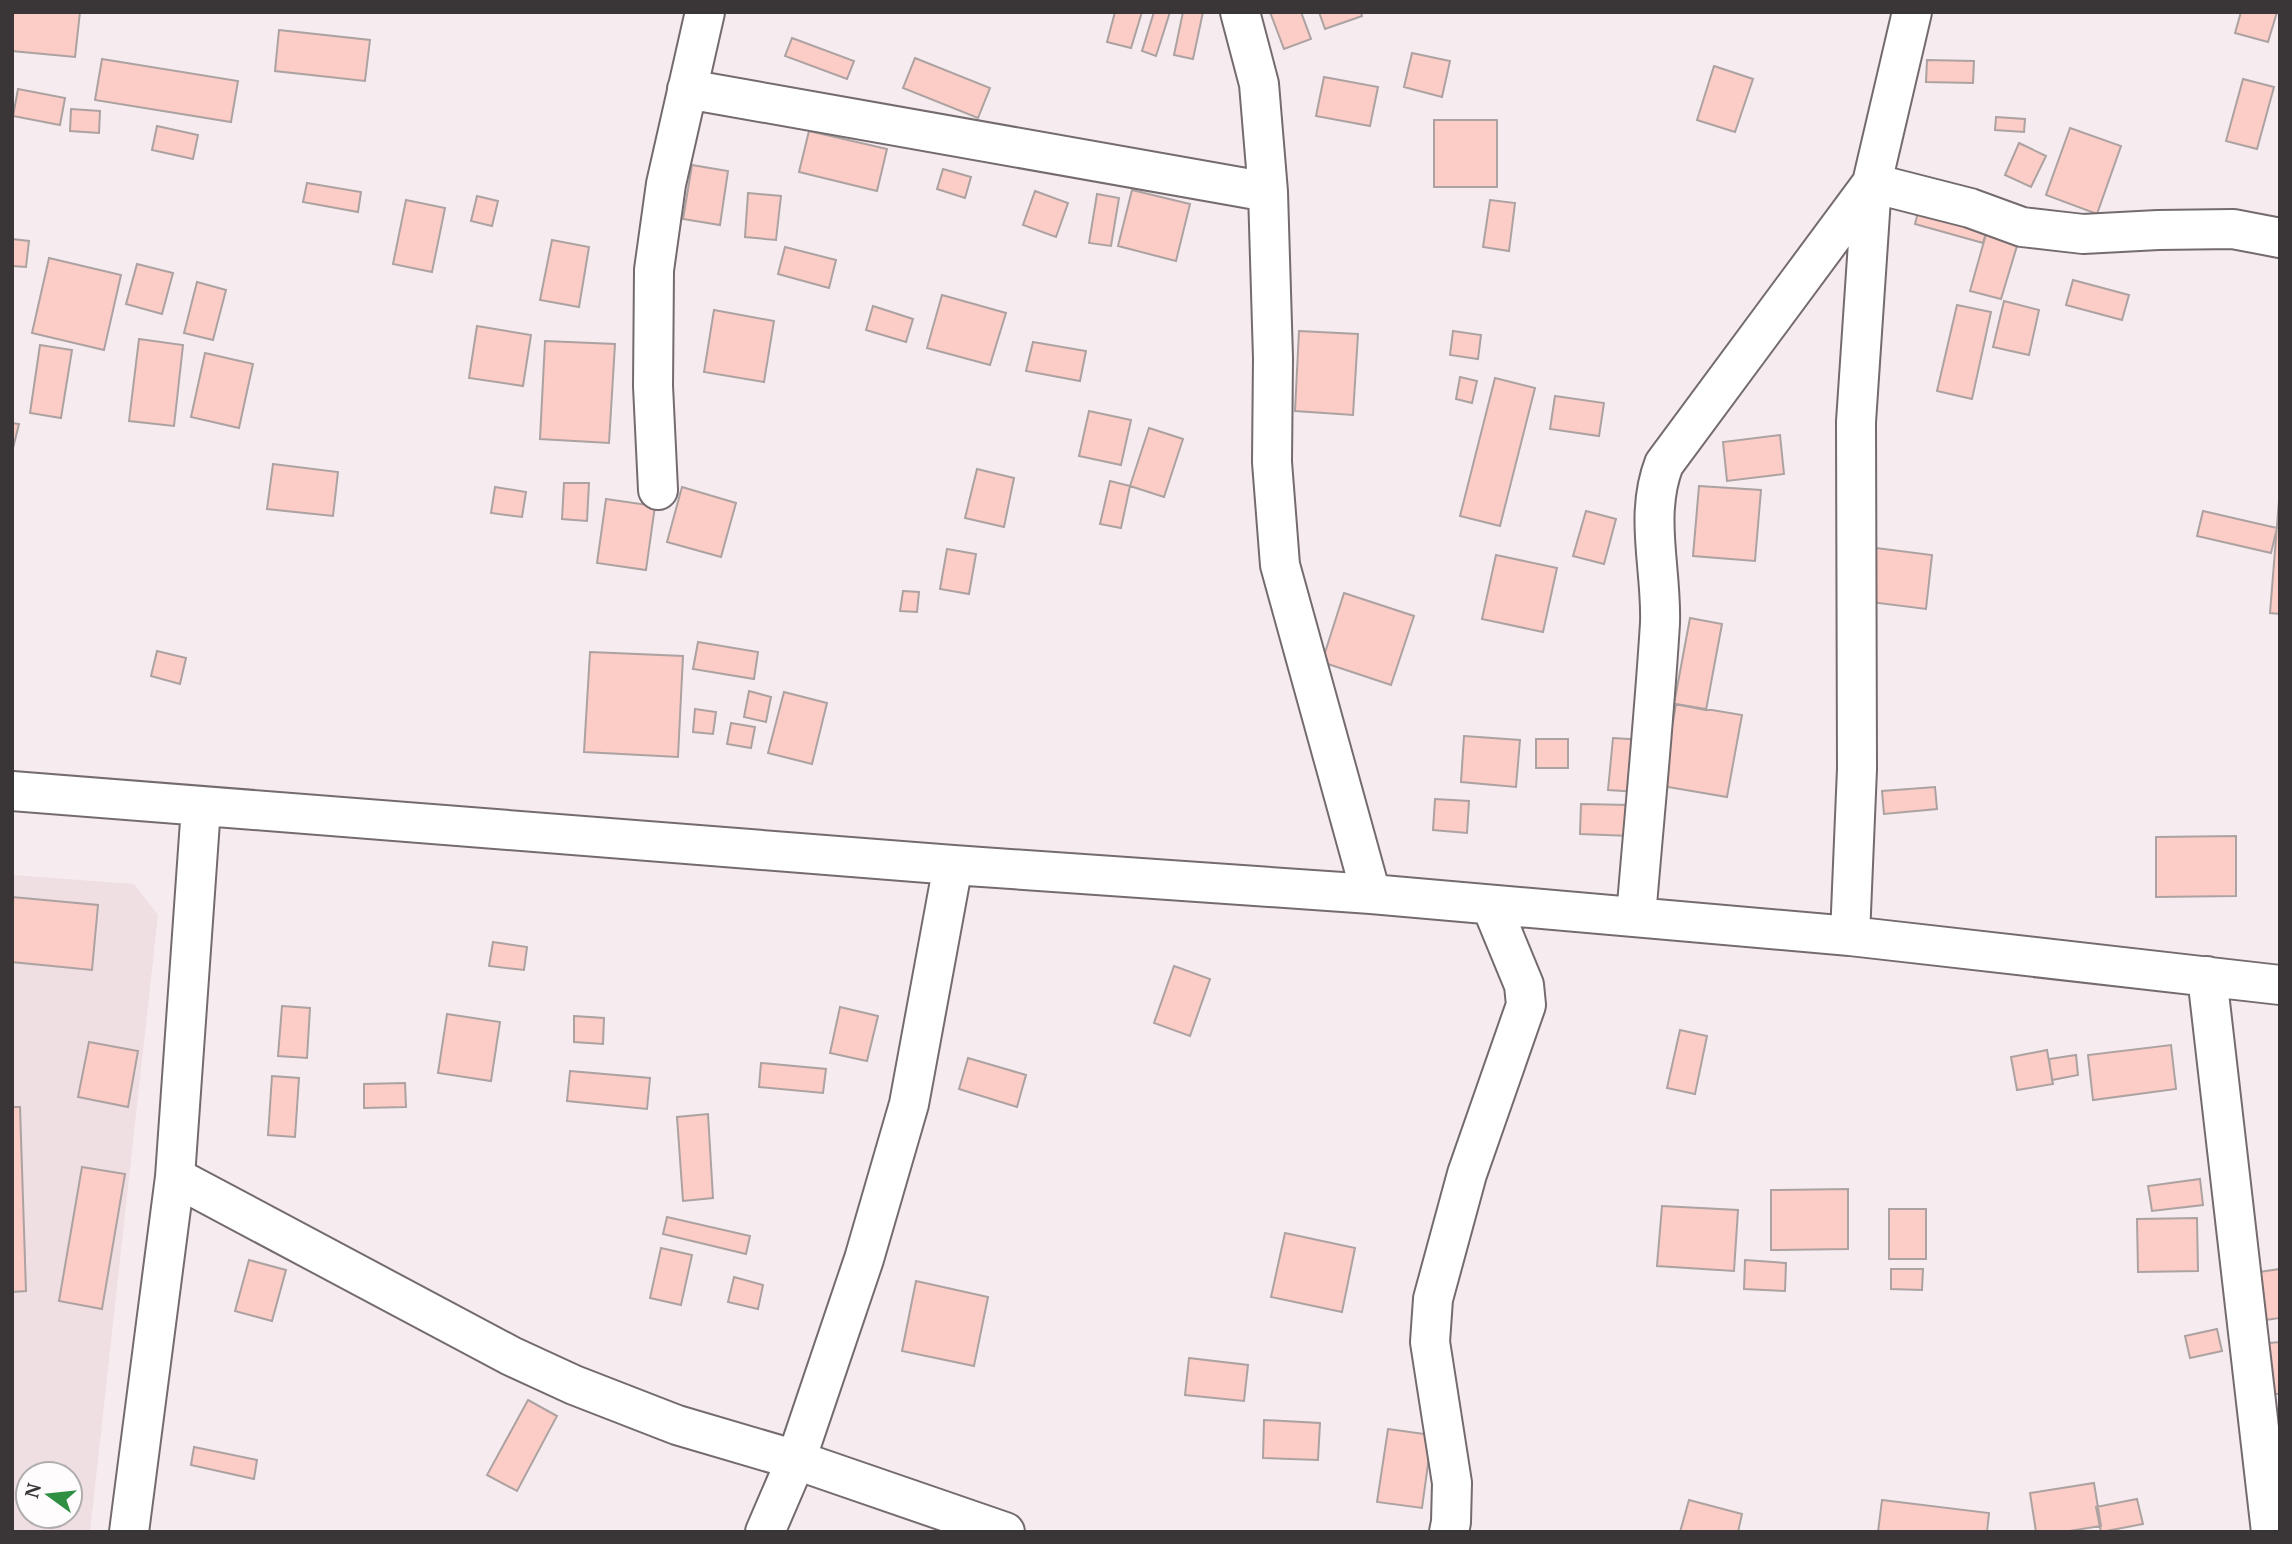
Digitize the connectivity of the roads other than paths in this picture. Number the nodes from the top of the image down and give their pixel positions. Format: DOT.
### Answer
graph roads {
  1 [pos="705,12"];
  2 [pos="1240,12"];
  3 [pos="1912,12"];
  4 [pos="687,89"];
  5 [pos="1871,183"];
  6 [pos="1268,192"];
  7 [pos="2280,239"];
  8 [pos="658,490"];
  9 [pos="12,791"];
  10 [pos="201,807"];
  11 [pos="953,865"];
  12 [pos="1371,894"];
  13 [pos="1491,905"];
  14 [pos="1636,917"];
  15 [pos="1850,936"];
  16 [pos="2207,976"];
  17 [pos="2280,985"];
  18 [pos="175,1177"];
  19 [pos="796,1460"];
  20 [pos="129,1532"];
  21 [pos="765,1532"];
  22 [pos="1005,1532"];
  23 [pos="1449,1532"];
  24 [pos="2271,1532"];
  1 -- 4 [label="street"];
  2 -- 6 [label="street"];
  3 -- 5 [label="street"];
  4 -- 6 [label="street"];
  4 -- 8 [label="street"];
  5 -- 7 [label="street"];
  5 -- 14 [label="street"];
  5 -- 15 [label="street"];
  6 -- 12 [label="street"];
  9 -- 10 [label="street"];
  10 -- 11 [label="street"];
  10 -- 18 [label="street"];
  11 -- 12 [label="street"];
  11 -- 19 [label="street"];
  12 -- 13 [label="street"];
  13 -- 14 [label="street"];
  13 -- 23 [label="street"];
  14 -- 15 [label="street"];
  15 -- 16 [label="street"];
  16 -- 17 [label="street"];
  16 -- 24 [label="street"];
  18 -- 19 [label="street"];
  18 -- 20 [label="street"];
  19 -- 21 [label="street"];
  19 -- 22 [label="street"];
}
